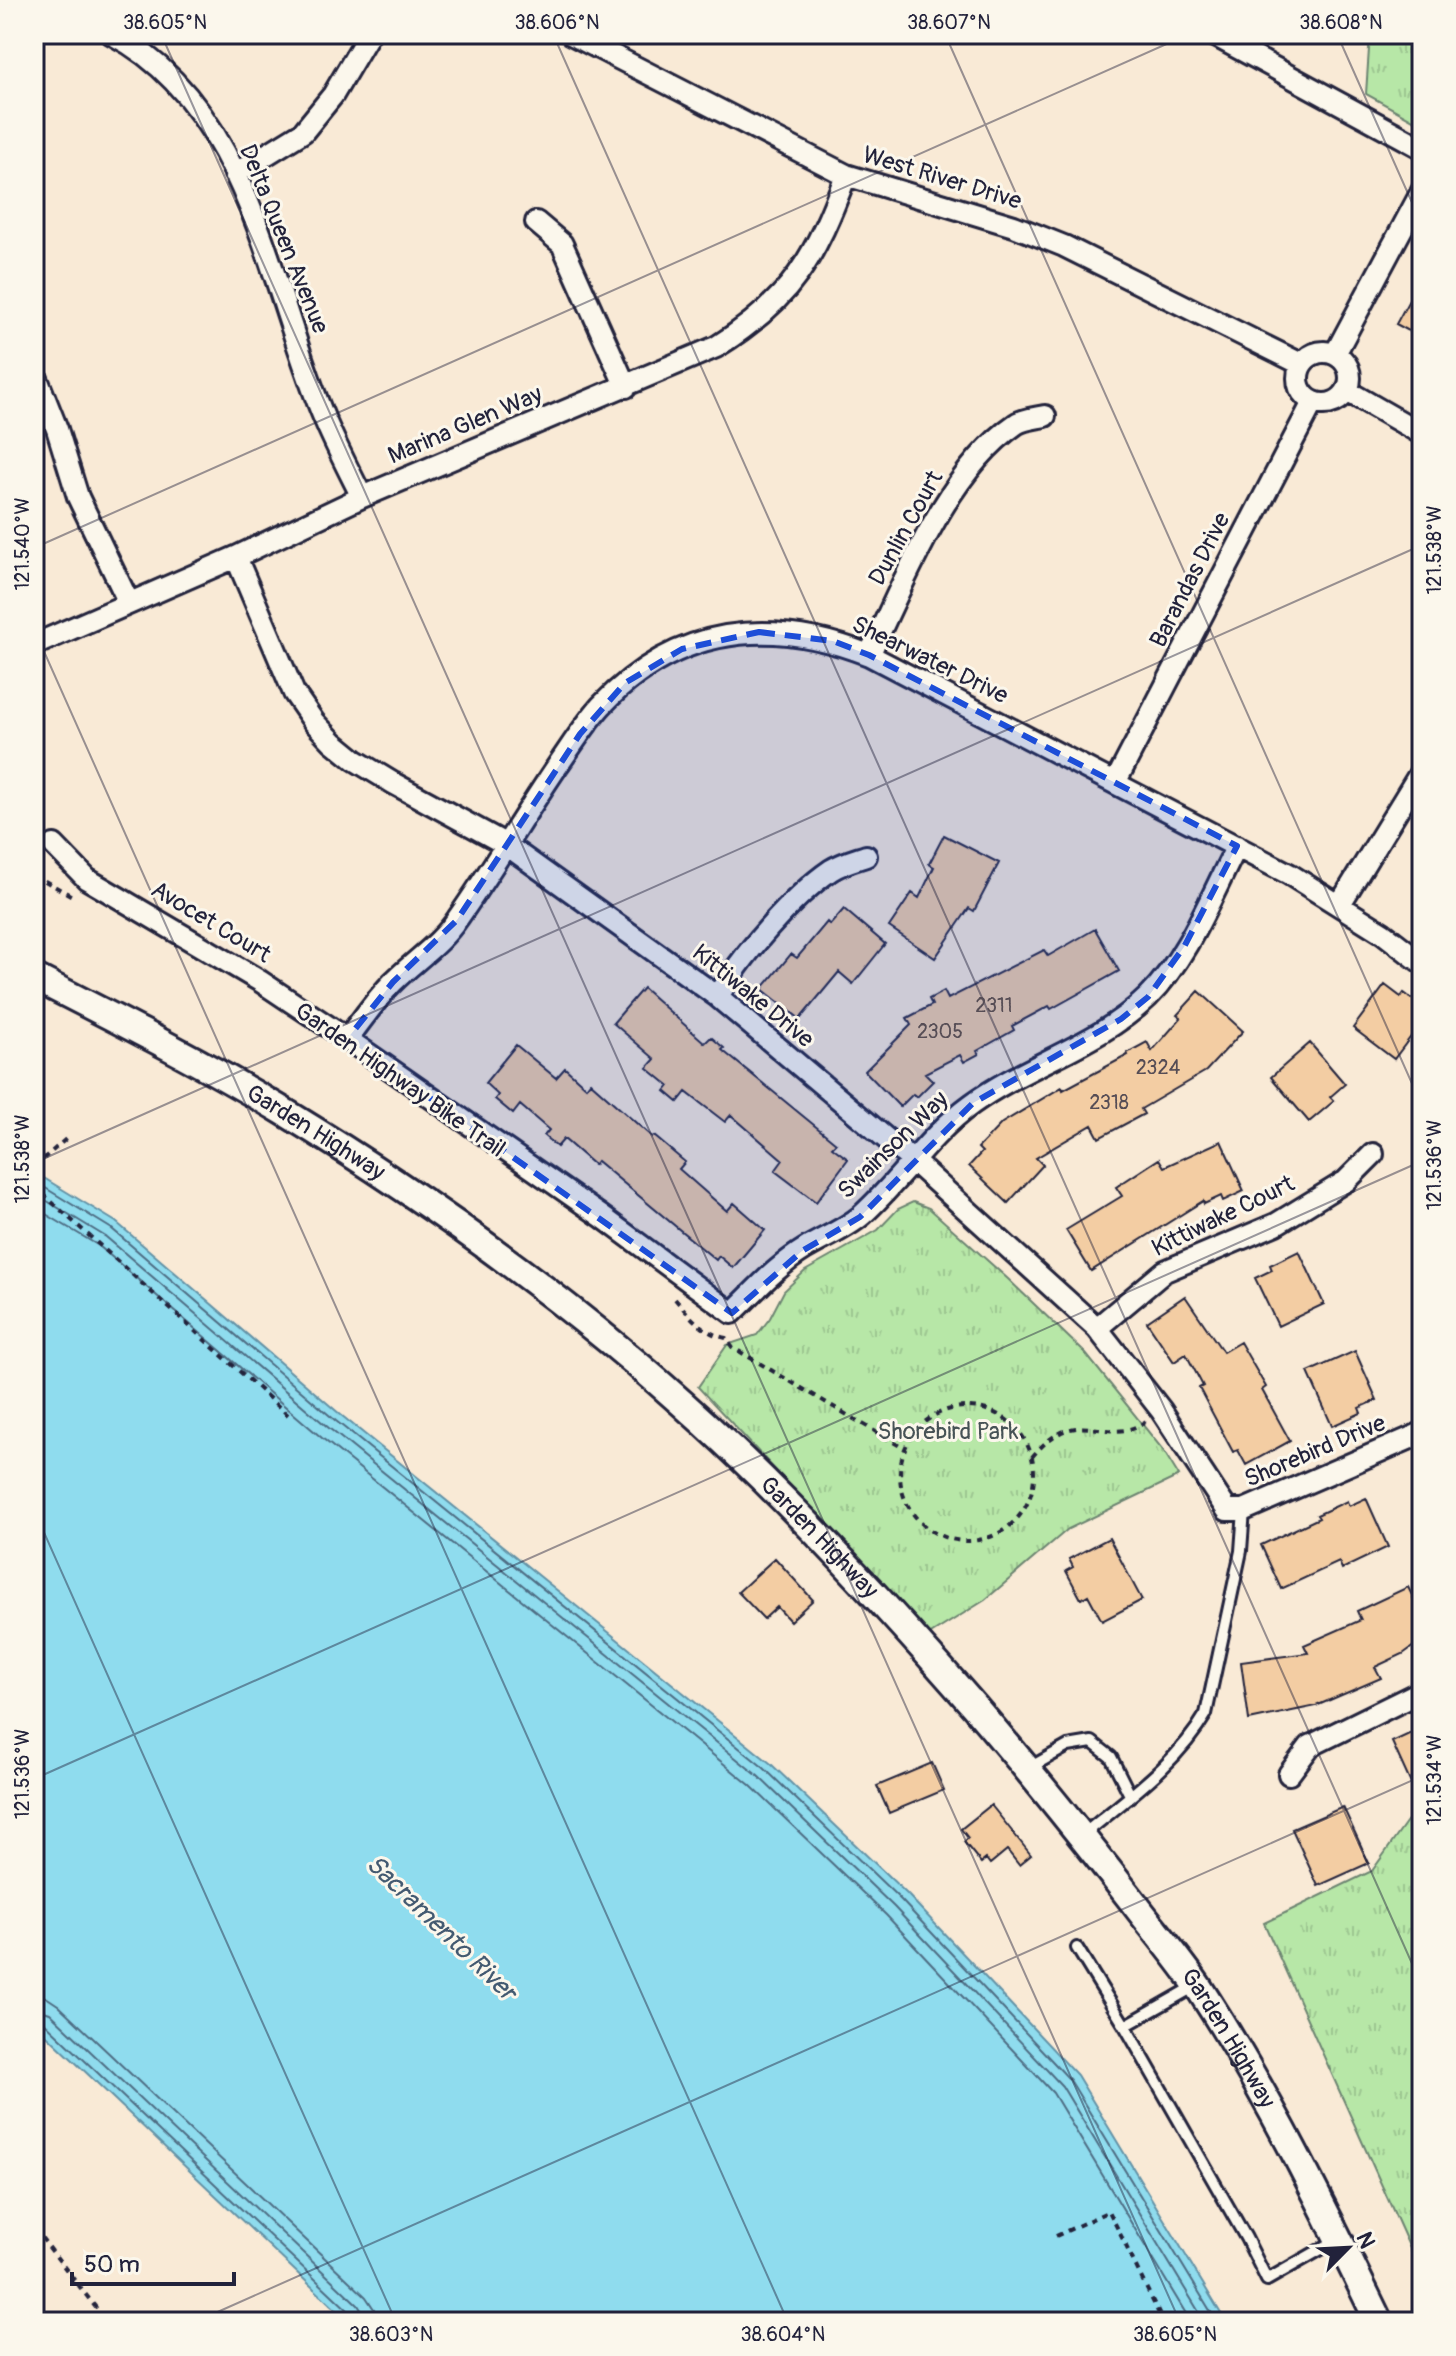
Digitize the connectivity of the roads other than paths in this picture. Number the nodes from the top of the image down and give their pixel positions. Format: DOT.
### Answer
graph roads {
  1 [pos="112,34"];
  2 [pos="369,34"];
  3 [pos="571,34"];
  4 [pos="1212,34"];
  5 [pos="1422,148"];
  6 [pos="235,174"];
  7 [pos="846,175"];
  8 [pos="1422,191"];
  9 [pos="536,222"];
  10 [pos="1335,354"];
  11 [pos="1301,364"];
  12 [pos="34,371"];
  13 [pos="626,387"];
  14 [pos="1347,391"];
  15 [pos="1313,402"];
  16 [pos="1045,416"];
  17 [pos="1422,434"];
  18 [pos="362,497"];
  19 [pos="236,557"];
  20 [pos="129,603"];
  21 [pos="34,645"];
  22 [pos="869,655"];
  23 [pos="1422,770"];
  24 [pos="1115,783"];
  25 [pos="505,844"];
  26 [pos="54,845"];
  27 [pos="1237,846"];
  28 [pos="866,856"];
  29 [pos="1340,904"];
  30 [pos="1422,963"];
  31 [pos="34,977"];
  32 [pos="718,997"];
  33 [pos="347,1039"];
  34 [pos="1373,1154"];
  35 [pos="914,1162"];
  36 [pos="1097,1328"];
  37 [pos="1422,1433"];
  38 [pos="1236,1510"];
  39 [pos="1422,1691"];
  40 [pos="1027,1769"];
  41 [pos="1289,1774"];
  42 [pos="1130,1795"];
  43 [pos="1082,1836"];
  44 [pos="1077,1948"];
  45 [pos="1197,1985"];
  46 [pos="1125,2026"];
  47 [pos="1339,2239"];
  48 [pos="1379,2322"];
  1 -- 6 [label="street, Delta Queen Avenue"];
  2 -- 6 [label="street"];
  3 -- 7 [label="street, West River Drive"];
  4 -- 5 [label="street"];
  6 -- 18 [label="street, Delta Queen Avenue"];
  7 -- 11 [label="street, West River Drive"];
  7 -- 13 [label="street, Marina Glen Way"];
  8 -- 10 [label="street"];
  9 -- 13 [label="street"];
  10 -- 11 [label="street"];
  10 -- 14 [label="street"];
  11 -- 15 [label="street"];
  12 -- 20 [label="street"];
  13 -- 18 [label="street, Marina Glen Way"];
  14 -- 15 [label="street"];
  14 -- 17 [label="street"];
  15 -- 24 [label="street, Barandas Drive"];
  16 -- 22 [label="street, Dunlin Court"];
  18 -- 19 [label="street, Marina Glen Way"];
  19 -- 20 [label="street, Marina Glen Way"];
  19 -- 25 [label="street, Kittiwake Drive"];
  20 -- 21 [label="street, Marina Glen Way"];
  22 -- 24 [label="street, Shearwater Drive"];
  22 -- 25 [label="street, Shearwater Drive"];
  23 -- 29 [label="street"];
  24 -- 27 [label="street, Shearwater Drive"];
  25 -- 32 [label="street, Kittiwake Drive"];
  25 -- 33 [label="street, Shearwater Drive"];
  26 -- 33 [label="street, Avocet Court"];
  27 -- 29 [label="street, Shearwater Drive"];
  27 -- 35 [label="street, Swainson Way"];
  28 -- 32 [label="street"];
  29 -- 30 [label="street, Shearwater Drive"];
  31 -- 40 [label="main road, Garden Highway"];
  32 -- 35 [label="street, Kittiwake Drive"];
  33 -- 35 [label="street, Swainson Way"];
  34 -- 36 [label="street, Kittiwake Court"];
  35 -- 36 [label="street, Kittiwake Drive"];
  36 -- 38 [label="street, Kittiwake Drive"];
  37 -- 38 [label="street, Shorebird Drive"];
  38 -- 42 [label="lane"];
  39 -- 41 [label="street"];
  40 -- 42 [label="lane"];
  40 -- 43 [label="main road, Garden Highway"];
  42 -- 43 [label="lane"];
  43 -- 45 [label="main road, Garden Highway"];
  44 -- 46 [label="lane"];
  45 -- 46 [label="lane"];
  45 -- 47 [label="main road, Garden Highway"];
  46 -- 47 [label="lane"];
  47 -- 48 [label="main road, Garden Highway"];
}
